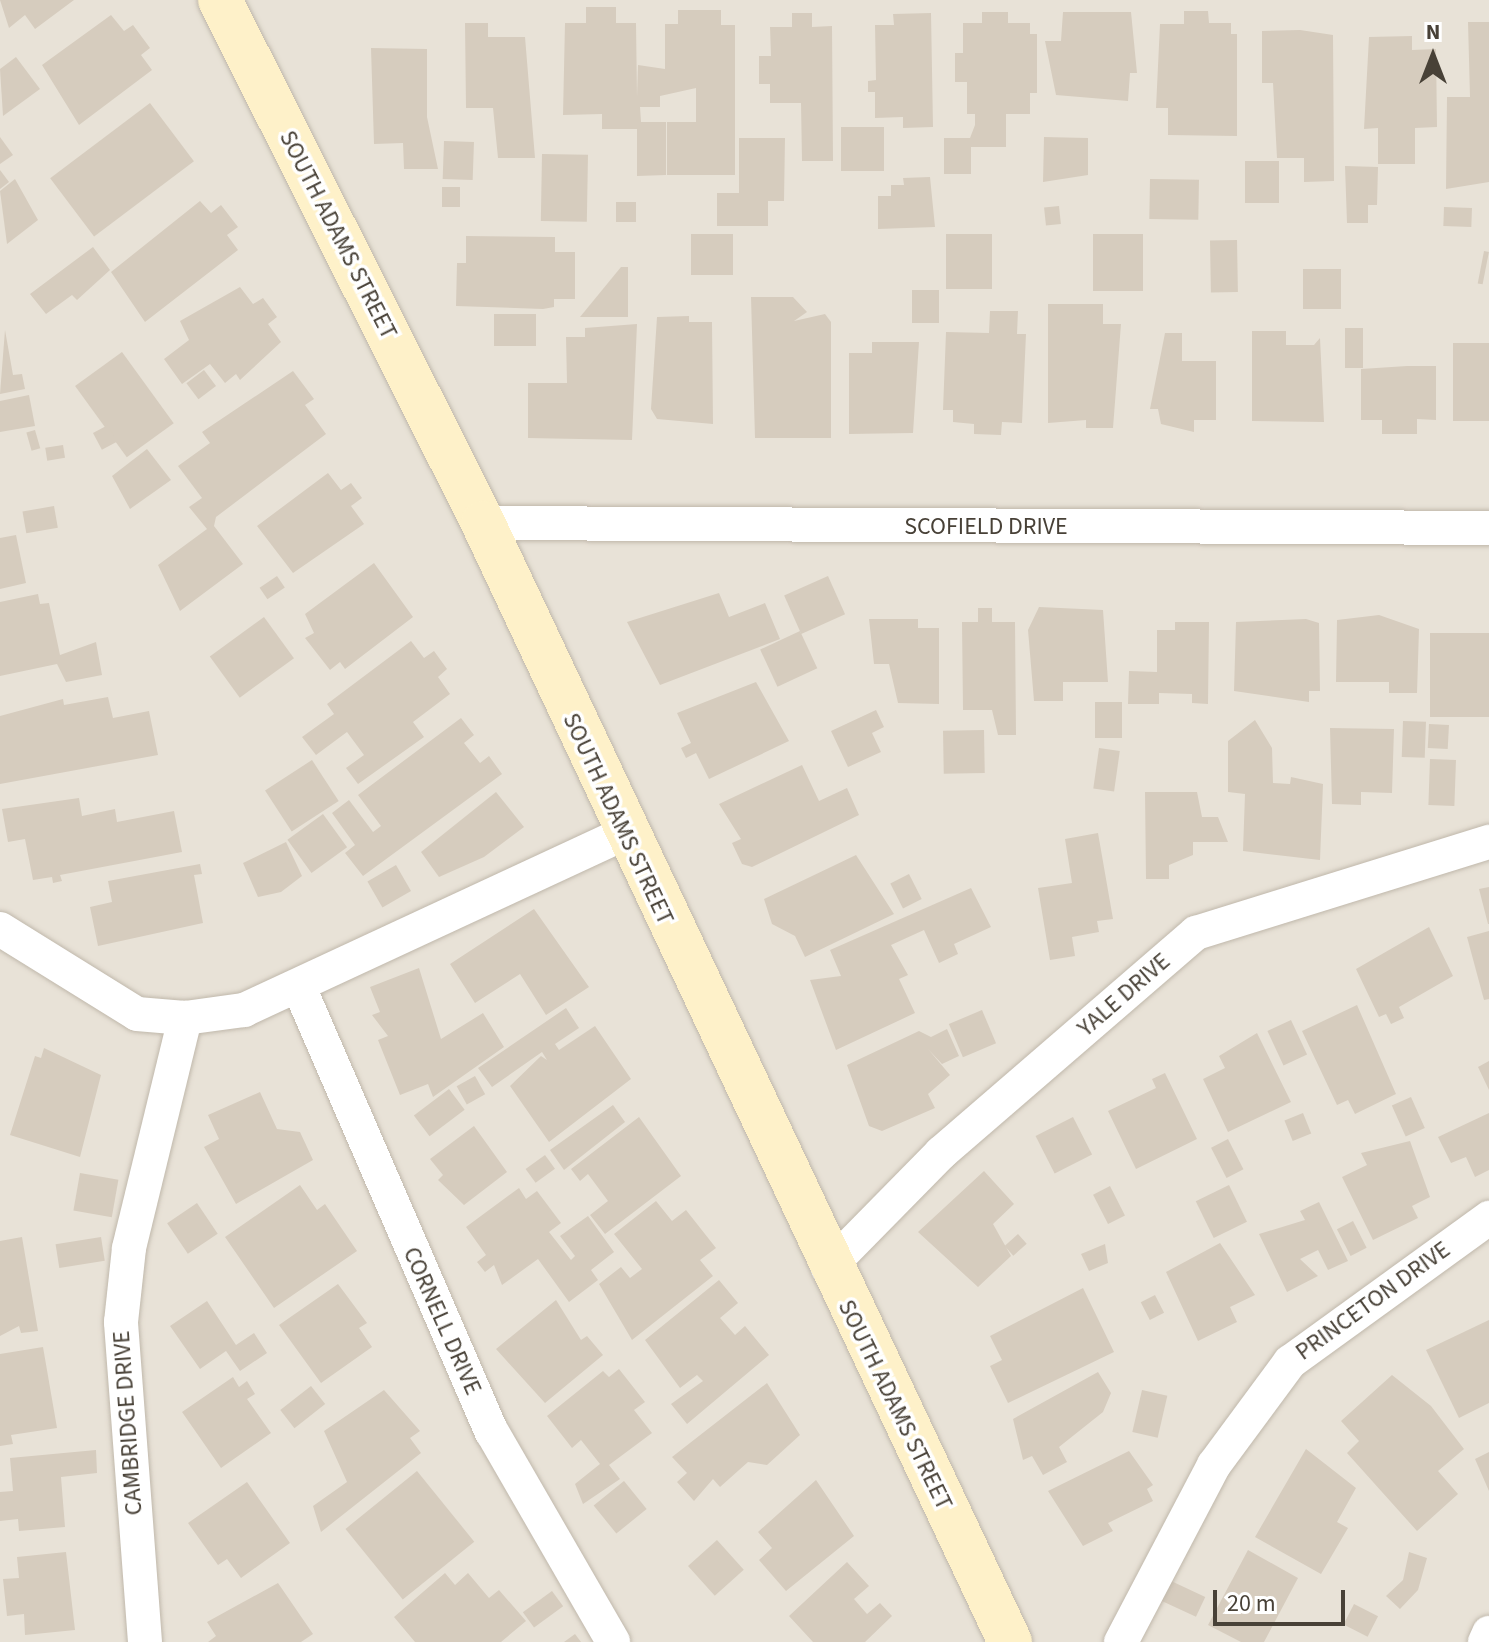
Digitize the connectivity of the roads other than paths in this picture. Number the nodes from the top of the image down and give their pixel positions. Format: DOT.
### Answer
graph roads {
  1 [pos="220,0"];
  2 [pos="483,523"];
  3 [pos="1489,528"];
  4 [pos="624,834"];
  5 [pos="1489,842"];
  6 [pos="0,929"];
  7 [pos="299,987"];
  8 [pos="185,1018"];
  9 [pos="1489,1218"];
  10 [pos="828,1268"];
  11 [pos="1489,1633"];
  12 [pos="145,1642"];
  13 [pos="613,1642"];
  14 [pos="1010,1642"];
  15 [pos="1121,1642"];
  16 [pos="1485,1642"];
  1 -- 2 [label="street, SOUTH ADAMS STREET"];
  2 -- 3 [label="street, SCOFIELD DRIVE"];
  2 -- 4 [label="street, SOUTH ADAMS STREET"];
  4 -- 7 [label="street"];
  4 -- 10 [label="street, SOUTH ADAMS STREET"];
  5 -- 10 [label="street, YALE DRIVE"];
  6 -- 8 [label="street"];
  7 -- 8 [label="street"];
  7 -- 13 [label="street, CORNELL DRIVE"];
  8 -- 12 [label="street, CAMBRIDGE DRIVE"];
  9 -- 15 [label="street, PRINCETON DRIVE"];
  10 -- 14 [label="street, SOUTH ADAMS STREET"];
  11 -- 16 [label="street"];
}
